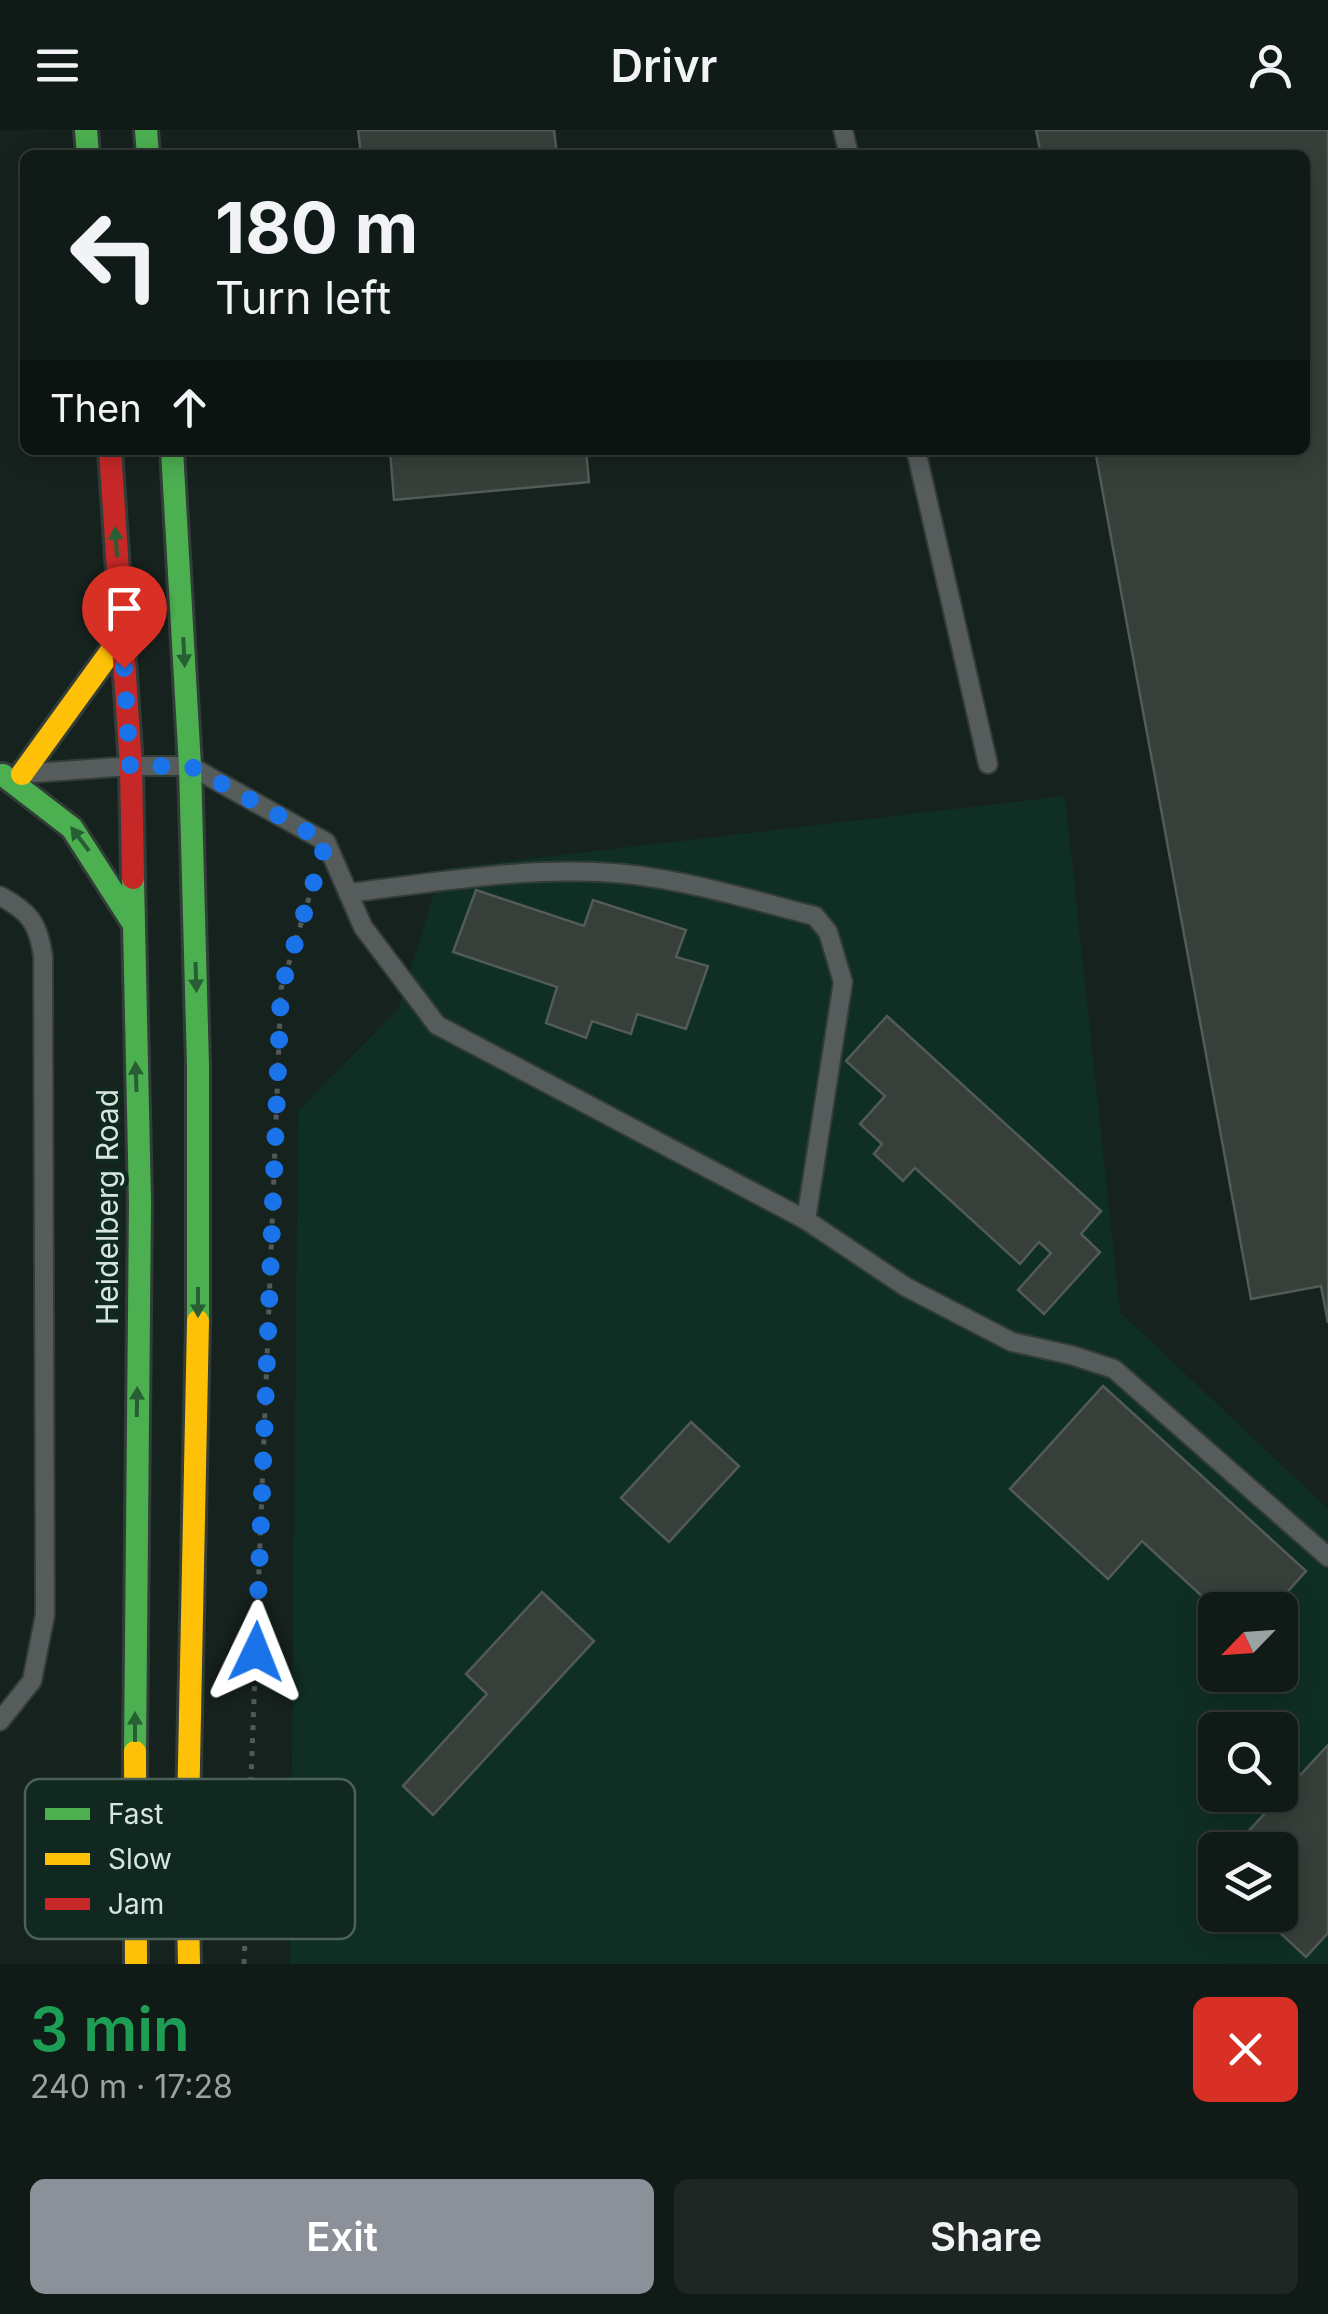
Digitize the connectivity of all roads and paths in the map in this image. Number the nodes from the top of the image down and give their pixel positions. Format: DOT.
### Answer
graph roads {
  1 [pos="110,455"];
  2 [pos="172,455"];
  3 [pos="917,455"];
  4 [pos="122,636"];
  5 [pos="988,764"];
  6 [pos="130,766"];
  7 [pos="190,766"];
  8 [pos="8,775"];
  9 [pos="326,842"];
  10 [pos="348,893"];
  11 [pos="0,896"];
  12 [pos="132,922"];
  13 [pos="806,1220"];
  14 [pos="1328,1557"];
  15 [pos="0,1721"];
  16 [pos="136,1779"];
  17 [pos="189,1779"];
  18 [pos="251,1779"];
  19 [pos="136,1939"];
  20 [pos="189,1939"];
  21 [pos="245,1939"];
  22 [pos="136,1964"];
  23 [pos="189,1964"];
  24 [pos="244,1964"];
  4 -- 1 [label="main road, Heidelberg Road, one-way"];
  2 -- 7 [label="main road, one-way"];
  3 -- 5 [label="lane"];
  4 -- 6 [label="main road, Heidelberg Road"];
  4 -- 8 [label="main road"];
  6 -- 7 [label="lane"];
  6 -- 8 [label="lane"];
  6 -- 12 [label="main road, Heidelberg Road"];
  7 -- 9 [label="lane"];
  7 -- 17 [label="main road, one-way"];
  12 -- 8 [label="main road, one-way"];
  9 -- 10 [label="lane"];
  9 -- 18 [label="path"];
  10 -- 13 [label="lane"];
  10 -- 13 [label="lane"];
  11 -- 15 [label="lane"];
  16 -- 12 [label="main road, Heidelberg Road, one-way"];
  13 -- 14 [label="lane"];
  22 -- 19 [label="main road, Heidelberg Road, one-way"];
  20 -- 23 [label="main road, one-way"];
  21 -- 24 [label="path"];
}
